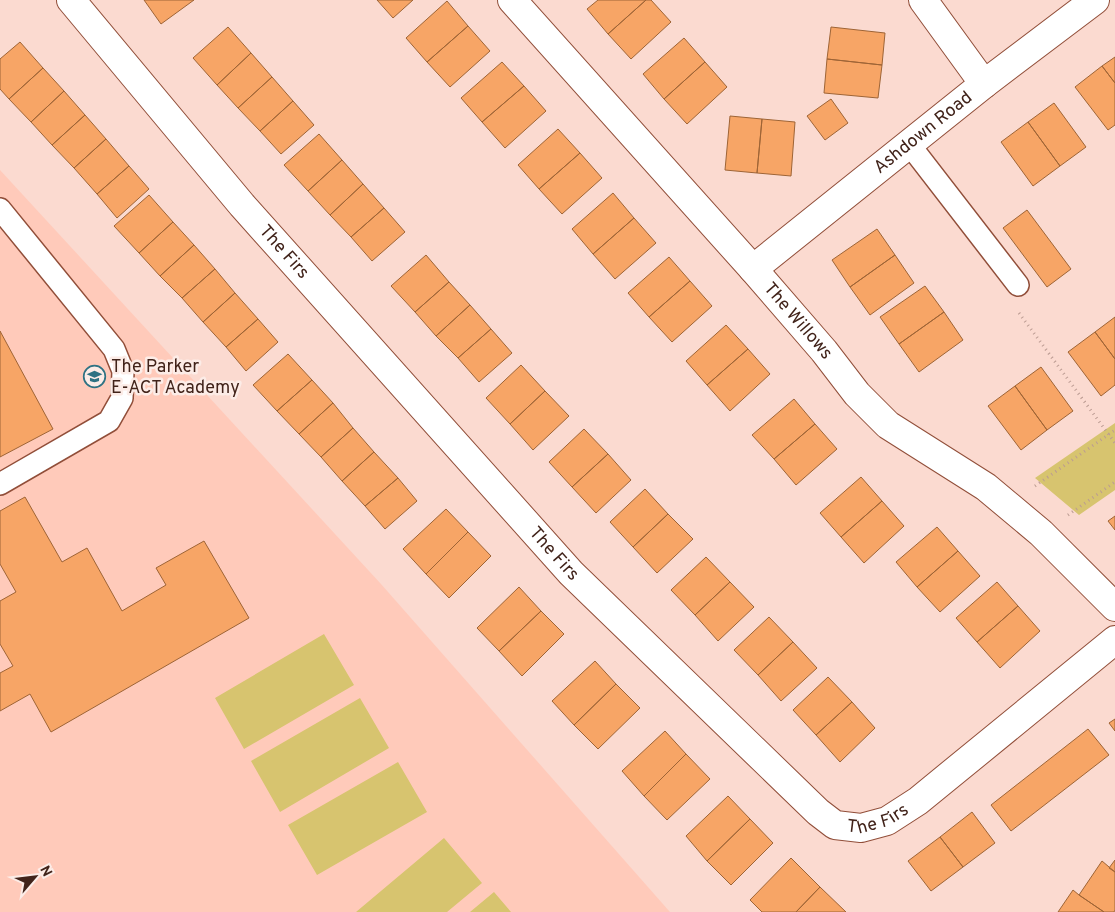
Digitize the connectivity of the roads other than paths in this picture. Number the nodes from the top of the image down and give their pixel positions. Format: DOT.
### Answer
graph roads {
  1 [pos="71,0"];
  2 [pos="512,0"];
  3 [pos="924,0"];
  4 [pos="1095,0"];
  5 [pos="984,84"];
  6 [pos="909,144"];
  7 [pos="0,209"];
  8 [pos="752,269"];
  9 [pos="1018,285"];
  10 [pos="0,484"];
  11 [pos="1115,607"];
  12 [pos="1115,640"];
  1 -- 12 [label="street, The Firs"];
  2 -- 8 [label="street, The Willows"];
  3 -- 5 [label="street"];
  4 -- 5 [label="street, Ashdown Road"];
  5 -- 6 [label="street, Ashdown Road"];
  6 -- 8 [label="street, Ashdown Road"];
  6 -- 9 [label="lane"];
  7 -- 10 [label="lane"];
  8 -- 11 [label="street, The Willows"];
}
